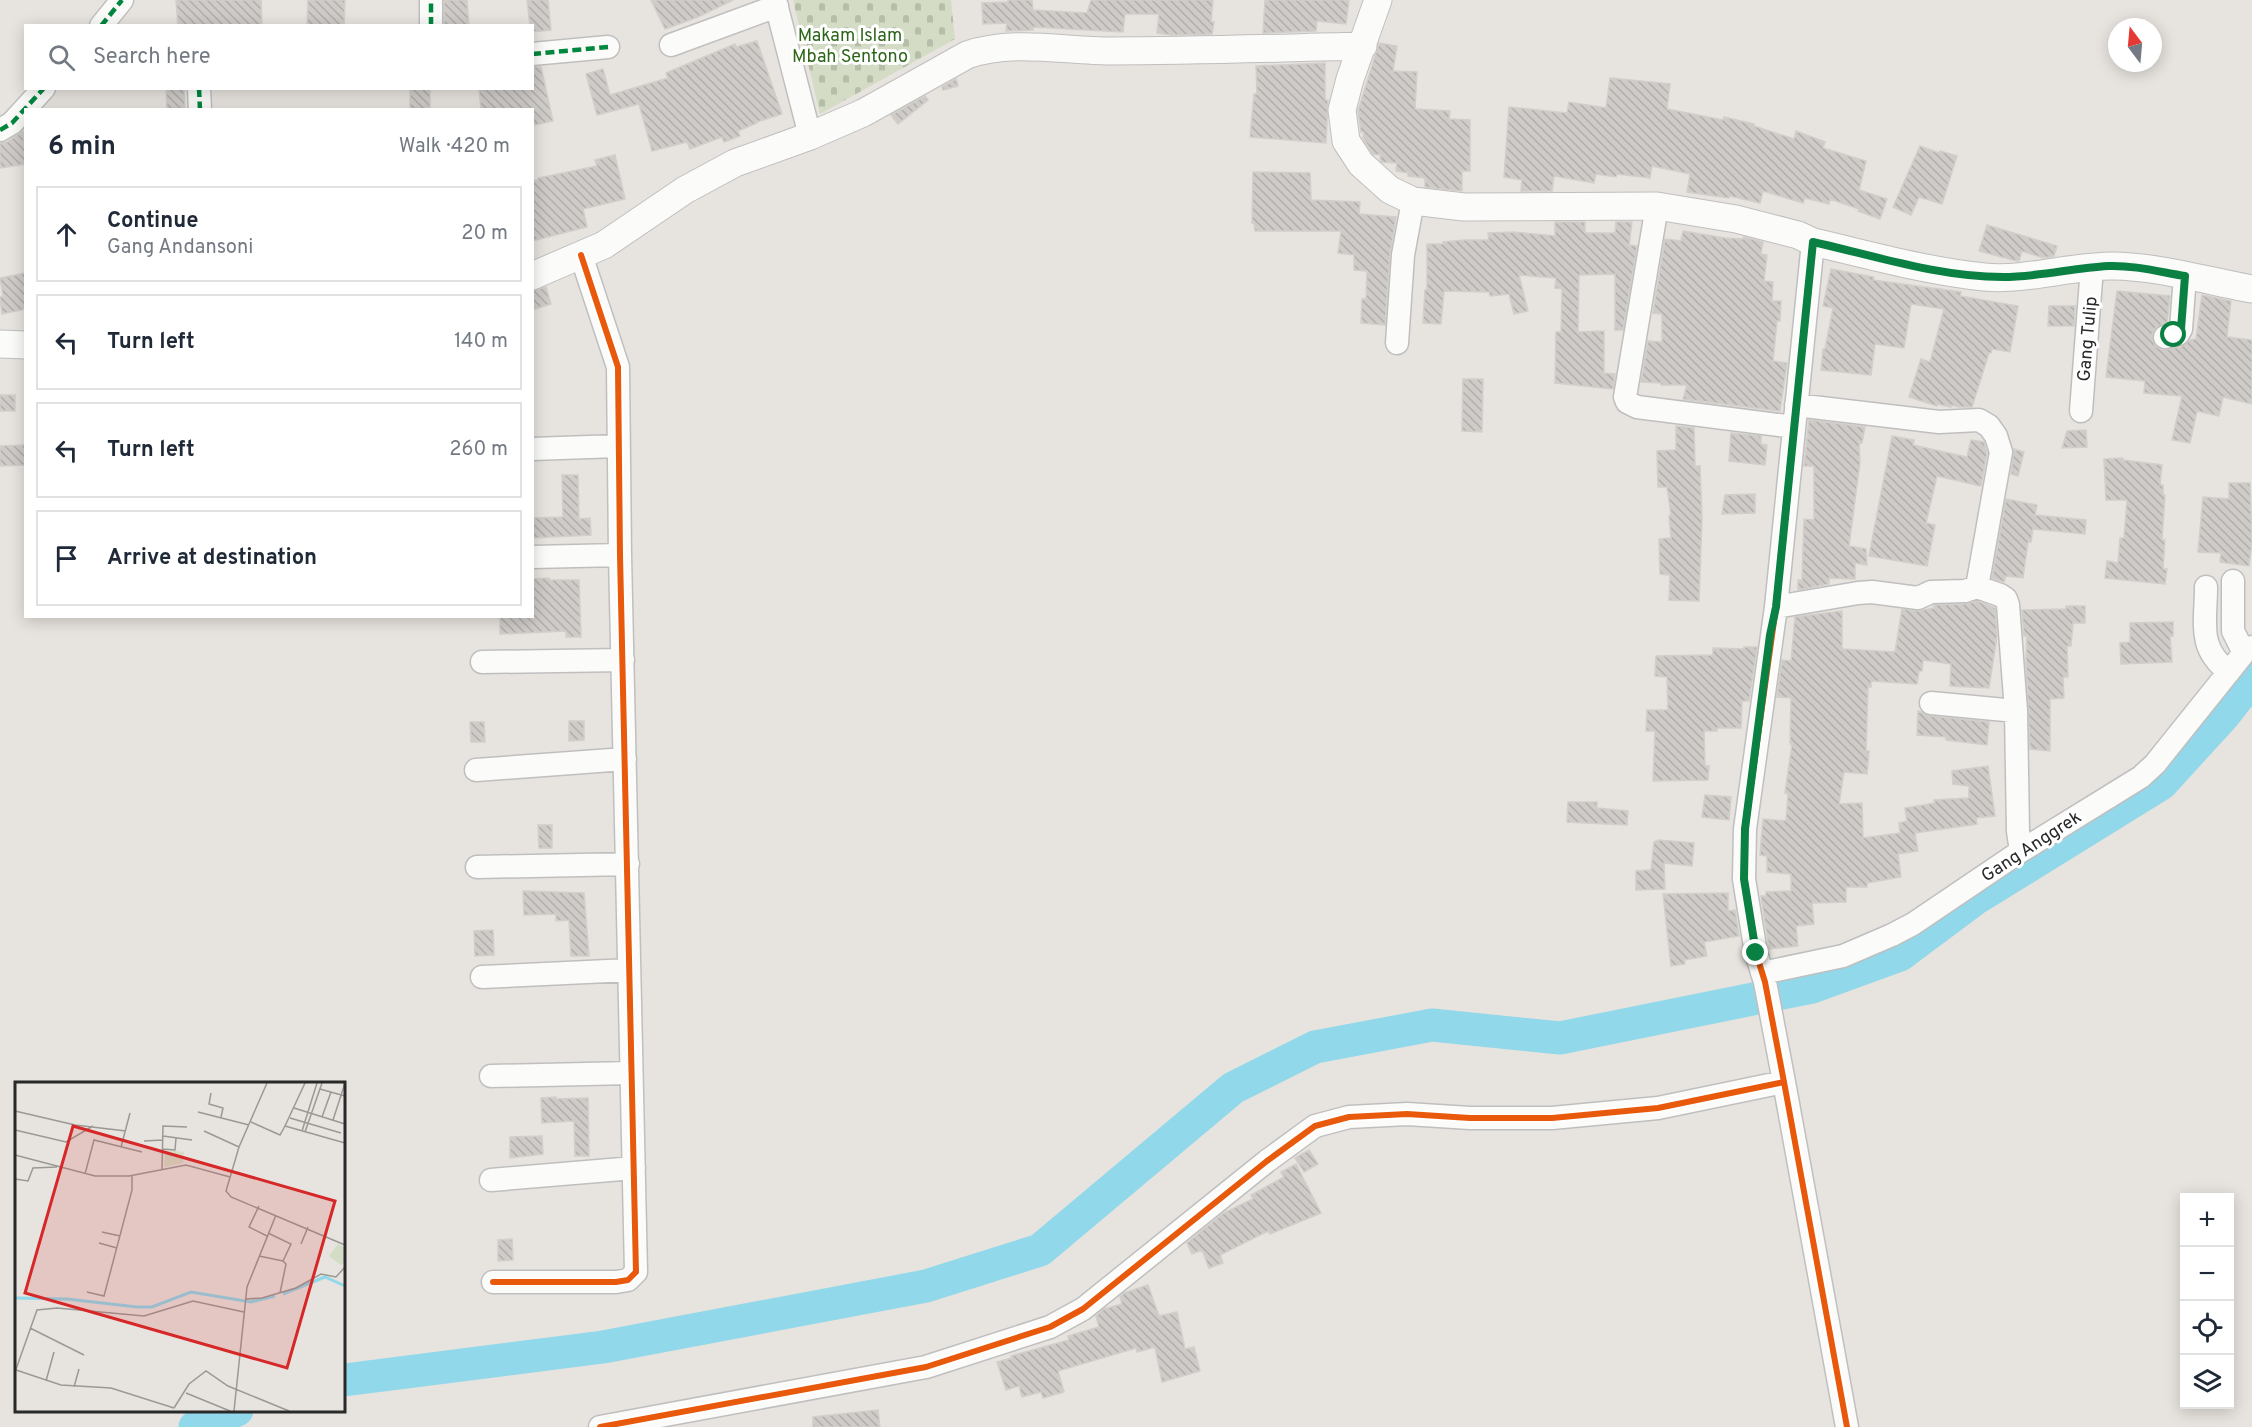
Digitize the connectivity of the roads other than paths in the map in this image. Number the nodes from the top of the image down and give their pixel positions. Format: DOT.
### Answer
graph roads {
  1 [pos="122,0"];
  2 [pos="431,0"];
  3 [pos="1378,0"];
  4 [pos="776,3"];
  5 [pos="103,24"];
  6 [pos="431,24"];
  7 [pos="671,45"];
  8 [pos="1363,46"];
  9 [pos="608,47"];
  10 [pos="534,54"];
  11 [pos="42,90"];
  12 [pos="199,90"];
  13 [pos="26,108"];
  14 [pos="200,108"];
  15 [pos="24,110"];
  16 [pos="0,130"];
  17 [pos="810,136"];
  18 [pos="1413,201"];
  19 [pos="1657,206"];
  20 [pos="1813,242"];
  21 [pos="581,255"];
  22 [pos="2092,267"];
  23 [pos="534,275"];
  24 [pos="2185,276"];
  25 [pos="2252,289"];
  26 [pos="2165,337"];
  27 [pos="1397,343"];
  28 [pos="0,344"];
  29 [pos="24,345"];
  30 [pos="2081,411"];
  31 [pos="1795,416"];
  32 [pos="618,446"];
  33 [pos="534,449"];
  34 [pos="620,555"];
  35 [pos="534,557"];
  36 [pos="2233,581"];
  37 [pos="1977,587"];
  38 [pos="2206,587"];
  39 [pos="1776,607"];
  40 [pos="2248,650"];
  41 [pos="623,660"];
  42 [pos="482,662"];
  43 [pos="2229,672"];
  44 [pos="1930,703"];
  45 [pos="2016,711"];
  46 [pos="625,759"];
  47 [pos="476,770"];
  48 [pos="2021,851"];
  49 [pos="628,864"];
  50 [pos="477,867"];
  51 [pos="1760,968"];
  52 [pos="629,970"];
  53 [pos="482,977"];
  54 [pos="631,1073"];
  55 [pos="491,1076"];
  56 [pos="1784,1082"];
  57 [pos="634,1168"];
  58 [pos="491,1180"];
  59 [pos="493,1282"];
  60 [pos="600,1427"];
  61 [pos="1847,1427"];
  1 -- 5 [label="street"];
  2 -- 6 [label="street"];
  3 -- 8 [label="street"];
  4 -- 7 [label="street"];
  4 -- 17 [label="street"];
  8 -- 17 [label="street"];
  8 -- 18 [label="street"];
  9 -- 10 [label="street"];
  11 -- 13 [label="street"];
  12 -- 14 [label="street"];
  15 -- 16 [label="street"];
  17 -- 21 [label="street"];
  18 -- 19 [label="street"];
  18 -- 27 [label="street"];
  19 -- 20 [label="street"];
  19 -- 31 [label="street"];
  20 -- 22 [label="street"];
  20 -- 31 [label="street"];
  21 -- 23 [label="street"];
  21 -- 32 [label="street"];
  22 -- 24 [label="street"];
  22 -- 30 [label="street, Gang Tulip"];
  24 -- 25 [label="street"];
  24 -- 26 [label="street"];
  28 -- 29 [label="street"];
  31 -- 37 [label="street"];
  31 -- 39 [label="street"];
  32 -- 33 [label="street"];
  32 -- 34 [label="street"];
  34 -- 35 [label="street"];
  34 -- 41 [label="street"];
  36 -- 40 [label="street"];
  37 -- 39 [label="street"];
  37 -- 45 [label="street"];
  38 -- 43 [label="street"];
  39 -- 51 [label="street"];
  40 -- 43 [label="street, Gang Anggrek"];
  41 -- 42 [label="street"];
  41 -- 46 [label="street"];
  43 -- 48 [label="street, Gang Anggrek"];
  44 -- 45 [label="street"];
  45 -- 48 [label="street"];
  46 -- 47 [label="street"];
  46 -- 49 [label="street"];
  48 -- 51 [label="street, Gang Anggrek"];
  49 -- 50 [label="street"];
  49 -- 52 [label="street"];
  51 -- 56 [label="street"];
  52 -- 53 [label="street"];
  52 -- 54 [label="street"];
  54 -- 55 [label="street"];
  54 -- 57 [label="street"];
  56 -- 60 [label="street"];
  56 -- 61 [label="street"];
  57 -- 58 [label="street"];
  57 -- 59 [label="street"];
}
